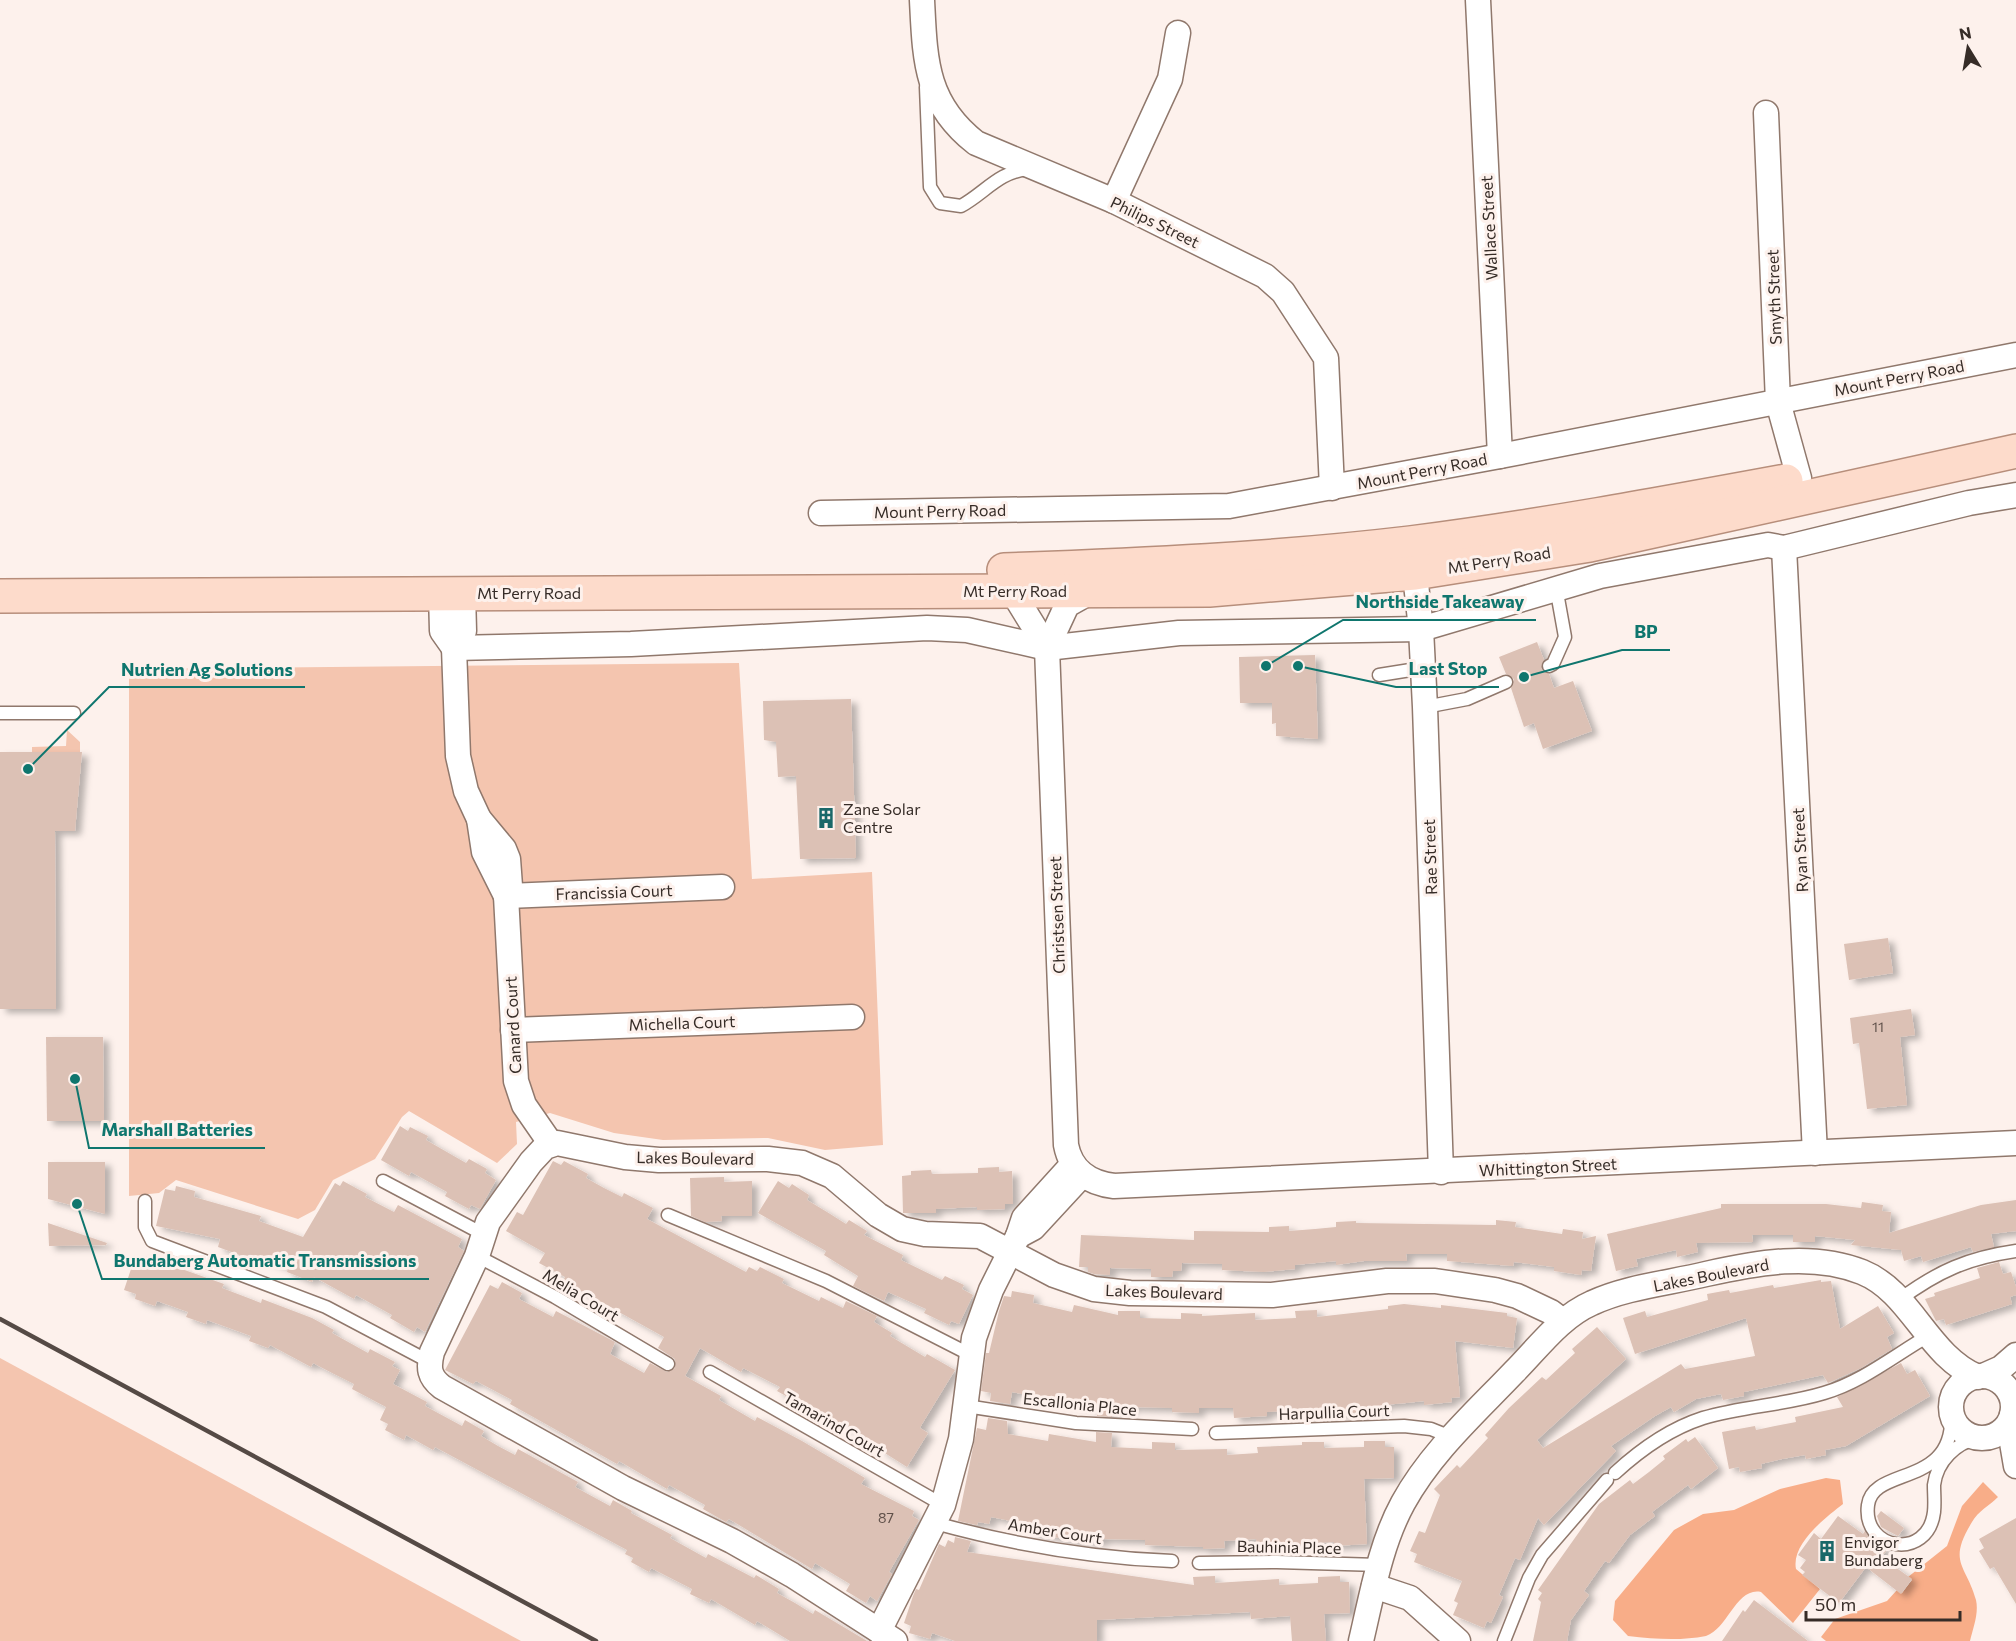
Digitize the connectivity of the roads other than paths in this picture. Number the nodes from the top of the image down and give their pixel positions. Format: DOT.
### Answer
graph roads {
  1 [pos="922,0"];
  2 [pos="1478,0"];
  3 [pos="1178,33"];
  4 [pos="925,61"];
  5 [pos="1766,113"];
  6 [pos="1041,169"];
  7 [pos="1114,201"];
  8 [pos="2016,355"];
  9 [pos="1778,402"];
  10 [pos="2016,429"];
  11 [pos="2016,451"];
  12 [pos="1500,456"];
  13 [pos="2016,476"];
  14 [pos="1332,488"];
  15 [pos="1801,489"];
  16 [pos="2016,495"];
  17 [pos="1968,503"];
  18 [pos="821,513"];
  19 [pos="1784,548"];
  20 [pos="1413,558"];
  21 [pos="0,578"];
  22 [pos="452,583"];
  23 [pos="1556,587"];
  24 [pos="1012,591"];
  25 [pos="1092,591"];
  26 [pos="0,596"];
  27 [pos="1421,629"];
  28 [pos="454,648"];
  29 [pos="1047,648"];
  30 [pos="1549,666"];
  31 [pos="1423,668"];
  32 [pos="1379,675"];
  33 [pos="1506,682"];
  34 [pos="1425,707"];
  35 [pos="0,713"];
  36 [pos="74,713"];
  37 [pos="722,887"];
  38 [pos="506,896"];
  39 [pos="852,1017"];
  40 [pos="513,1030"];
  41 [pos="2016,1143"];
  42 [pos="550,1144"];
  43 [pos="1815,1153"];
  44 [pos="1077,1170"];
  45 [pos="1441,1172"];
  46 [pos="383,1181"];
  47 [pos="145,1201"];
  48 [pos="668,1215"];
  49 [pos="1014,1243"];
  50 [pos="480,1245"];
  51 [pos="2016,1251"];
  52 [pos="1899,1300"];
  53 [pos="1563,1322"];
  54 [pos="1934,1343"];
  55 [pos="971,1355"];
  56 [pos="2016,1355"];
  57 [pos="429,1362"];
  58 [pos="668,1364"];
  59 [pos="710,1372"];
  60 [pos="1980,1376"];
  61 [pos="2016,1384"];
  62 [pos="966,1406"];
  63 [pos="1951,1407"];
  64 [pos="2012,1411"];
  65 [pos="1192,1429"];
  66 [pos="1216,1433"];
  67 [pos="1451,1437"];
  68 [pos="1981,1438"];
  69 [pos="2016,1466"];
  70 [pos="939,1514"];
  71 [pos="1172,1561"];
  72 [pos="1199,1563"];
  73 [pos="1377,1576"];
  74 [pos="887,1636"];
  75 [pos="1361,1641"];
  76 [pos="1458,1641"];
  77 [pos="1504,1641"];
  1 -- 4 [label="street, Philips Street"];
  2 -- 12 [label="street, Wallace Street"];
  3 -- 7 [label="street"];
  4 -- 6 [label="street, Philips Street"];
  4 -- 6 [label="lane"];
  5 -- 9 [label="street, Smyth Street"];
  6 -- 7 [label="street, Philips Street"];
  7 -- 14 [label="street, Philips Street"];
  8 -- 9 [label="street, Mount Perry Road"];
  9 -- 12 [label="street, Mount Perry Road"];
  9 -- 15 [label="street, Smyth Street"];
  10 -- 15 [label="main road, Mt Perry Road"];
  11 -- 15 [label="main road, Mt Perry Road"];
  12 -- 14 [label="street, Mount Perry Road"];
  13 -- 17 [label="street"];
  14 -- 18 [label="street, Mount Perry Road"];
  15 -- 20 [label="main road, Mt Perry Road"];
  16 -- 17 [label="street"];
  17 -- 19 [label="street"];
  19 -- 23 [label="street"];
  19 -- 43 [label="street, Ryan Street"];
  20 -- 22 [label="main road, Mt Perry Road"];
  20 -- 25 [label="main road, Mt Perry Road"];
  20 -- 27 [label="street, Rae Street"];
  21 -- 22 [label="main road, Mt Perry Road"];
  22 -- 24 [label="main road, Mt Perry Road"];
  22 -- 26 [label="main road, Mt Perry Road"];
  22 -- 28 [label="street"];
  23 -- 27 [label="street"];
  23 -- 30 [label="lane"];
  24 -- 25 [label="main road, Mt Perry Road"];
  24 -- 29 [label="street, Christsen Street"];
  25 -- 29 [label="street, Christsen Street"];
  27 -- 29 [label="street"];
  27 -- 31 [label="street, Rae Street"];
  28 -- 29 [label="street"];
  28 -- 38 [label="street"];
  29 -- 44 [label="street, Christsen Street"];
  31 -- 32 [label="lane"];
  31 -- 34 [label="street, Rae Street"];
  33 -- 34 [label="lane"];
  34 -- 45 [label="street, Rae Street"];
  35 -- 36 [label="lane"];
  37 -- 38 [label="street, Francissia Court"];
  38 -- 40 [label="street, Canard Court"];
  39 -- 40 [label="street, Michella Court"];
  40 -- 42 [label="street, Canard Court"];
  41 -- 43 [label="street, Whittington Street"];
  42 -- 49 [label="street, Lakes Boulevard"];
  42 -- 50 [label="street"];
  43 -- 45 [label="street, Whittington Street"];
  44 -- 45 [label="street, Whittington Street"];
  44 -- 49 [label="street"];
  46 -- 50 [label="lane, Melia Court"];
  47 -- 57 [label="lane"];
  48 -- 55 [label="lane"];
  49 -- 53 [label="street, Lakes Boulevard"];
  49 -- 55 [label="street"];
  50 -- 57 [label="street"];
  50 -- 58 [label="lane, Melia Court"];
  51 -- 52 [label="lane"];
  52 -- 53 [label="street, Lakes Boulevard"];
  52 -- 54 [label="street, Lakes Boulevard"];
  53 -- 67 [label="street, Lakes Boulevard"];
  54 -- 60 [label="street"];
  54 -- 63 [label="street"];
  54 -- 77 [label="lane"];
  55 -- 62 [label="street"];
  56 -- 60 [label="street"];
  57 -- 74 [label="street"];
  59 -- 70 [label="lane, Tamarind Court"];
  60 -- 63 [label="street"];
  60 -- 64 [label="street"];
  61 -- 64 [label="street"];
  62 -- 65 [label="lane, Escallonia Place"];
  62 -- 70 [label="street"];
  63 -- 68 [label="street"];
  63 -- 68 [label="lane"];
  64 -- 68 [label="street"];
  64 -- 69 [label="street"];
  66 -- 67 [label="lane, Harpullia Court"];
  67 -- 73 [label="street, Lakes Boulevard"];
  68 -- 69 [label="street"];
  70 -- 71 [label="lane, Amber Court"];
  70 -- 74 [label="street"];
  72 -- 73 [label="lane, Bauhinia Place"];
  73 -- 75 [label="street, Lakes Boulevard"];
  73 -- 76 [label="street"];
}
